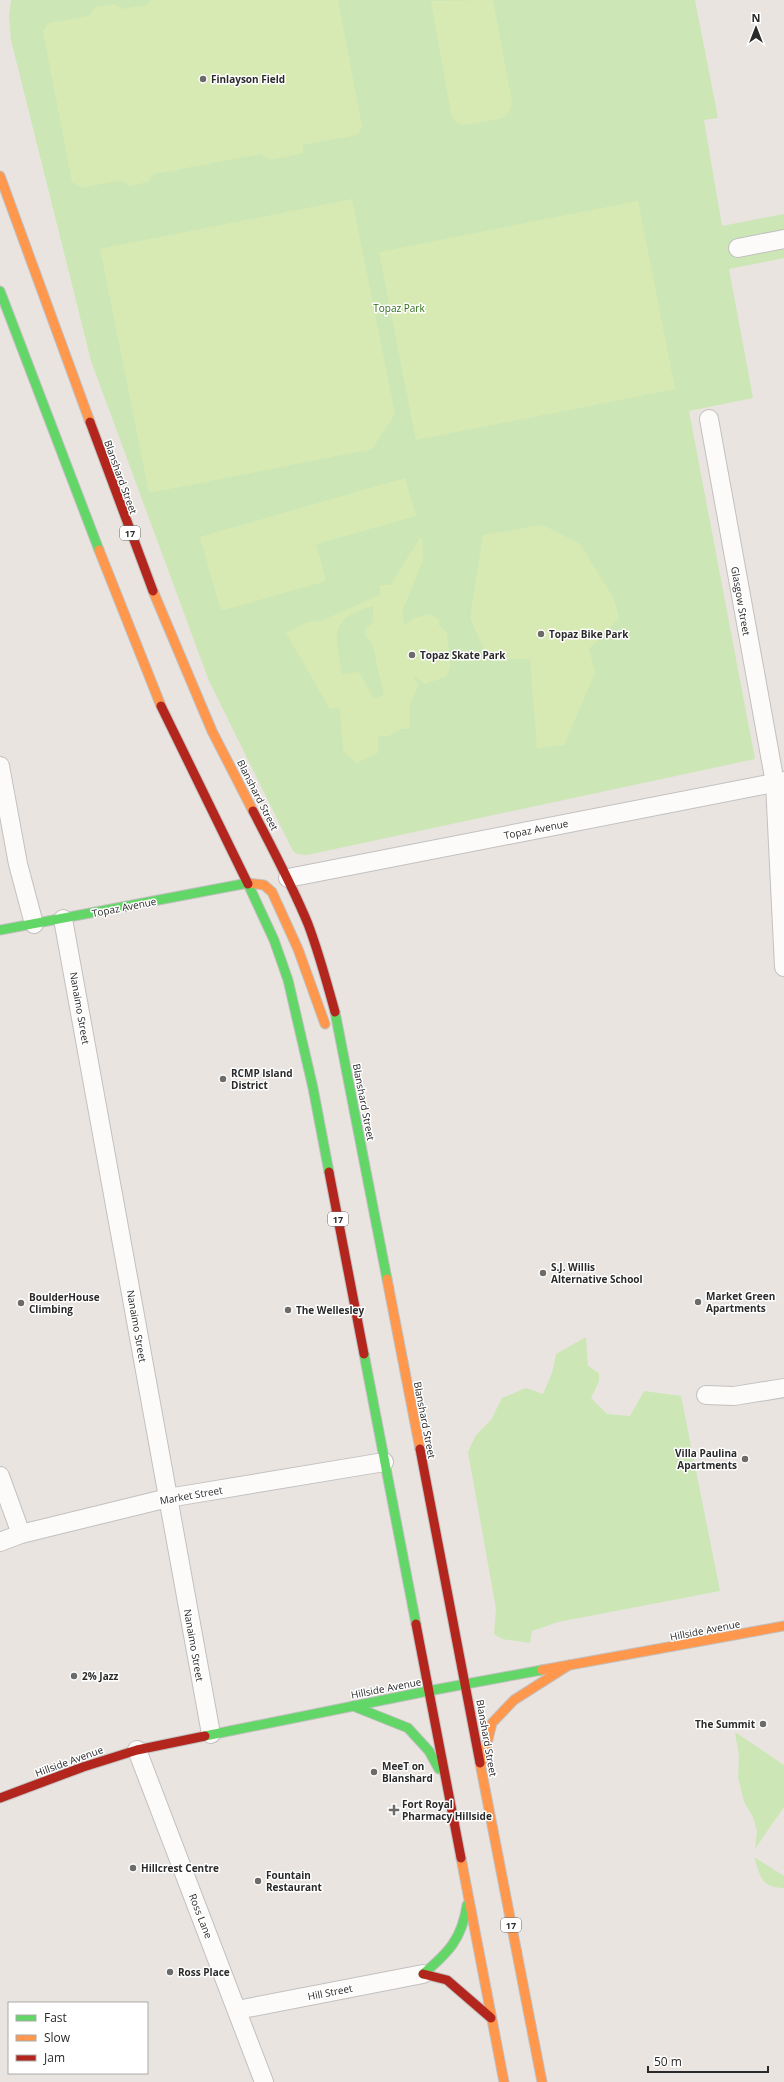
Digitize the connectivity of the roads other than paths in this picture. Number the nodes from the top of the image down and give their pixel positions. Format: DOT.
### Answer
graph roads {
  1 [pos="0,176"];
  2 [pos="784,239"];
  3 [pos="738,248"];
  4 [pos="0,291"];
  5 [pos="709,419"];
  6 [pos="0,766"];
  7 [pos="779,782"];
  8 [pos="288,878"];
  9 [pos="248,883"];
  10 [pos="64,919"];
  11 [pos="34,924"];
  12 [pos="0,930"];
  13 [pos="784,967"];
  14 [pos="349,1083"];
  15 [pos="784,1388"];
  16 [pos="706,1395"];
  17 [pos="384,1462"];
  18 [pos="0,1476"];
  19 [pos="168,1498"];
  20 [pos="21,1534"];
  21 [pos="0,1542"];
  22 [pos="784,1626"];
  23 [pos="569,1665"];
  24 [pos="466,1684"];
  25 [pos="428,1691"];
  26 [pos="353,1706"];
  27 [pos="211,1734"];
  28 [pos="137,1750"];
  29 [pos="481,1767"];
  30 [pos="446,1784"];
  31 [pos="0,1798"];
  32 [pos="468,1896"];
  33 [pos="423,1974"];
  34 [pos="237,2010"];
  35 [pos="491,2018"];
  36 [pos="264,2082"];
  37 [pos="504,2082"];
  38 [pos="542,2082"];
  1 -- 8 [label="main road, Blanshard Street / 17"];
  2 -- 3 [label="street"];
  4 -- 9 [label="main road, 17"];
  5 -- 7 [label="street, Glasgow Street"];
  6 -- 11 [label="street"];
  7 -- 8 [label="street, Topaz Avenue"];
  7 -- 13 [label="street, Glasgow Street"];
  8 -- 14 [label="main road, Blanshard Street / 17"];
  9 -- 10 [label="main road, Topaz Avenue"];
  9 -- 14 [label="main road"];
  9 -- 17 [label="main road, 17"];
  10 -- 11 [label="main road, Topaz Avenue"];
  10 -- 19 [label="street, Nanaimo Street"];
  11 -- 12 [label="main road, Topaz Avenue"];
  14 -- 24 [label="main road, Blanshard Street / 17"];
  15 -- 16 [label="street"];
  17 -- 19 [label="street, Market Street"];
  17 -- 25 [label="main road, 17"];
  18 -- 20 [label="street"];
  19 -- 20 [label="street, Market Street"];
  19 -- 27 [label="street, Nanaimo Street"];
  20 -- 21 [label="street, Market Street"];
  22 -- 23 [label="main road, Hillside Avenue"];
  23 -- 24 [label="main road, Hillside Avenue"];
  23 -- 29 [label="main road"];
  24 -- 25 [label="main road, Hillside Avenue"];
  24 -- 29 [label="main road, Blanshard Street / 17"];
  25 -- 26 [label="main road, Hillside Avenue"];
  25 -- 30 [label="main road, 17"];
  26 -- 27 [label="main road, Hillside Avenue"];
  26 -- 30 [label="main road"];
  27 -- 28 [label="main road, Hillside Avenue"];
  28 -- 31 [label="main road, Hillside Avenue"];
  28 -- 34 [label="street, Ross Lane"];
  29 -- 38 [label="main road, Blanshard Street / 17"];
  30 -- 32 [label="main road, 17"];
  32 -- 33 [label="main road"];
  32 -- 35 [label="main road, 17"];
  33 -- 34 [label="street, Hill Street"];
  33 -- 35 [label="main road"];
  34 -- 36 [label="street, Ross Lane"];
  35 -- 37 [label="main road, 17"];
}
